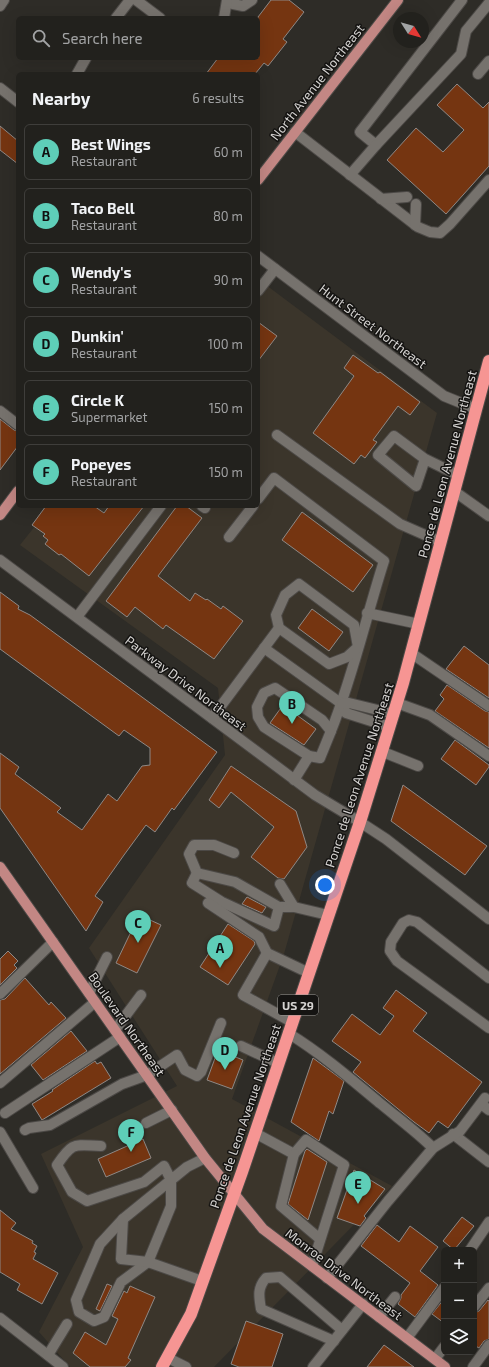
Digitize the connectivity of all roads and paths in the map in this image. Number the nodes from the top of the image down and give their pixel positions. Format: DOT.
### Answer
graph roads {
  1 [pos="4,0"];
  2 [pos="130,0"];
  3 [pos="136,0"];
  4 [pos="227,0"];
  5 [pos="252,0"];
  6 [pos="398,0"];
  7 [pos="462,0"];
  8 [pos="489,2"];
  9 [pos="0,6"];
  10 [pos="118,16"];
  11 [pos="157,16"];
  12 [pos="224,16"];
  13 [pos="84,60"];
  14 [pos="489,61"];
  15 [pos="78,72"];
  16 [pos="478,74"];
  17 [pos="0,88"];
  18 [pos="16,100"];
  19 [pos="295,132"];
  20 [pos="376,145"];
  21 [pos="350,175"];
  22 [pos="260,177"];
  23 [pos="489,180"];
  24 [pos="407,197"];
  25 [pos="381,199"];
  26 [pos="416,204"];
  27 [pos="415,225"];
  28 [pos="260,258"];
  29 [pos="275,269"];
  30 [pos="260,288"];
  31 [pos="489,361"];
  32 [pos="485,390"];
  33 [pos="476,409"];
  34 [pos="0,411"];
  35 [pos="16,423"];
  36 [pos="276,435"];
  37 [pos="425,459"];
  38 [pos="458,475"];
  39 [pos="454,491"];
  40 [pos="16,494"];
  41 [pos="260,496"];
  42 [pos="159,508"];
  43 [pos="251,508"];
  44 [pos="0,515"];
  45 [pos="489,516"];
  46 [pos="229,537"];
  47 [pos="441,542"];
  48 [pos="0,560"];
  49 [pos="367,613"];
  50 [pos="77,617"];
  51 [pos="419,624"];
  52 [pos="279,628"];
  53 [pos="358,647"];
  54 [pos="264,648"];
  55 [pos="411,653"];
  56 [pos="342,704"];
  57 [pos="489,706"];
  58 [pos="396,708"];
  59 [pos="212,718"];
  60 [pos="390,727"];
  61 [pos="331,731"];
  62 [pos="382,752"];
  63 [pos="309,756"];
  64 [pos="489,756"];
  65 [pos="418,766"];
  66 [pos="294,780"];
  67 [pos="360,822"];
  68 [pos="234,853"];
  69 [pos="0,867"];
  70 [pos="197,873"];
  71 [pos="280,884"];
  72 [pos="208,903"];
  73 [pos="279,907"];
  74 [pos="294,907"];
  75 [pos="328,915"];
  76 [pos="489,919"];
  77 [pos="53,942"];
  78 [pos="267,953"];
  79 [pos="107,957"];
  80 [pos="309,973"];
  81 [pos="489,978"];
  82 [pos="89,993"];
  83 [pos="0,994"];
  84 [pos="141,995"];
  85 [pos="95,1002"];
  86 [pos="221,1024"];
  87 [pos="290,1028"];
  88 [pos="489,1028"];
  89 [pos="118,1033"];
  90 [pos="241,1046"];
  91 [pos="278,1064"];
  92 [pos="147,1074"];
  93 [pos="0,1083"];
  94 [pos="485,1104"];
  95 [pos="172,1110"];
  96 [pos="5,1113"];
  97 [pos="146,1123"];
  98 [pos="25,1130"];
  99 [pos="0,1132"];
  100 [pos="255,1133"];
  101 [pos="453,1134"];
  102 [pos="101,1146"];
  103 [pos="433,1148"];
  104 [pos="294,1154"];
  105 [pos="205,1158"];
  106 [pos="489,1162"];
  107 [pos="171,1180"];
  108 [pos="33,1188"];
  109 [pos="234,1194"];
  110 [pos="123,1219"];
  111 [pos="489,1222"];
  112 [pos="320,1239"];
  113 [pos="471,1247"];
  114 [pos="148,1262"];
  115 [pos="312,1266"];
  116 [pos="327,1278"];
  117 [pos="202,1282"];
  118 [pos="489,1288"];
  119 [pos="441,1292"];
  120 [pos="395,1298"];
  121 [pos="362,1304"];
  122 [pos="477,1304"];
  123 [pos="379,1317"];
  124 [pos="0,1318"];
  125 [pos="67,1324"];
  126 [pos="342,1330"];
  127 [pos="407,1338"];
  128 [pos="334,1341"];
  129 [pos="489,1345"];
  130 [pos="441,1351"];
  131 [pos="48,1355"];
  132 [pos="434,1359"];
  133 [pos="165,1362"];
  134 [pos="63,1367"];
  135 [pos="186,1367"];
  136 [pos="313,1367"];
  137 [pos="445,1367"];
  138 [pos="473,1367"];
  1 -- 9 [label="street"];
  2 -- 10 [label="street"];
  3 -- 11 [label="street"];
  4 -- 5 [label="street"];
  4 -- 12 [label="street"];
  6 -- 19 [label="main road, North Avenue Northeast"];
  7 -- 20 [label="street"];
  8 -- 20 [label="street"];
  13 -- 15 [label="street"];
  14 -- 16 [label="street"];
  17 -- 18 [label="street"];
  19 -- 21 [label="street"];
  19 -- 22 [label="main road, North Avenue Northeast"];
  20 -- 21 [label="street"];
  21 -- 25 [label="street"];
  23 -- 27 [label="street"];
  24 -- 25 [label="street"];
  25 -- 27 [label="street"];
  26 -- 27 [label="street"];
  28 -- 29 [label="street, Hunt Street Northeast"];
  29 -- 30 [label="street"];
  29 -- 33 [label="street, Hunt Street Northeast"];
  31 -- 32 [label="highway, Ponce de Leon Avenue Northeast / US 29"];
  32 -- 33 [label="highway, Ponce de Leon Avenue Northeast / US 29"];
  33 -- 38 [label="highway, Ponce de Leon Avenue Northeast / US 29"];
  34 -- 35 [label="street"];
  36 -- 47 [label="street"];
  37 -- 37 [label="street"];
  37 -- 38 [label="street"];
  38 -- 39 [label="highway, Ponce de Leon Avenue Northeast / US 29"];
  39 -- 45 [label="street"];
  39 -- 47 [label="highway, Ponce de Leon Avenue Northeast / US 29"];
  40 -- 44 [label="main road"];
  41 -- 49 [label="street"];
  42 -- 50 [label="street"];
  43 -- 46 [label="street"];
  47 -- 51 [label="highway, Ponce de Leon Avenue Northeast / US 29"];
  48 -- 50 [label="street, Parkway Drive Northeast"];
  49 -- 51 [label="street"];
  49 -- 53 [label="street"];
  50 -- 59 [label="street, Parkway Drive Northeast"];
  51 -- 55 [label="highway, Ponce de Leon Avenue Northeast / US 29"];
  52 -- 53 [label="street"];
  52 -- 53 [label="street"];
  52 -- 54 [label="street"];
  53 -- 56 [label="street"];
  54 -- 56 [label="street"];
  54 -- 59 [label="street"];
  55 -- 57 [label="street"];
  55 -- 58 [label="highway, Ponce de Leon Avenue Northeast / US 29"];
  56 -- 58 [label="street"];
  56 -- 60 [label="street"];
  56 -- 61 [label="street"];
  58 -- 60 [label="highway, Ponce de Leon Avenue Northeast / US 29"];
  58 -- 64 [label="street"];
  59 -- 66 [label="street, Parkway Drive Northeast"];
  60 -- 62 [label="highway, Ponce de Leon Avenue Northeast / US 29"];
  61 -- 63 [label="street"];
  61 -- 63 [label="street"];
  62 -- 65 [label="street"];
  62 -- 67 [label="highway, Ponce de Leon Avenue Northeast / US 29"];
  63 -- 66 [label="street"];
  66 -- 67 [label="street, Parkway Drive Northeast"];
  67 -- 75 [label="highway, Ponce de Leon Avenue Northeast / US 29"];
  67 -- 76 [label="street, Parkway Drive Northeast"];
  68 -- 70 [label="street"];
  69 -- 77 [label="main road, Boulevard Northeast"];
  70 -- 73 [label="street"];
  70 -- 73 [label="street"];
  71 -- 74 [label="street"];
  72 -- 78 [label="street"];
  73 -- 74 [label="street"];
  74 -- 75 [label="street"];
  75 -- 80 [label="highway, Ponce de Leon Avenue Northeast / US 29"];
  77 -- 82 [label="main road, Boulevard Northeast"];
  77 -- 83 [label="street"];
  78 -- 80 [label="street"];
  78 -- 87 [label="street"];
  79 -- 82 [label="street"];
  80 -- 87 [label="highway, Ponce de Leon Avenue Northeast / US 29"];
  81 -- 88 [label="street"];
  82 -- 85 [label="main road, Boulevard Northeast"];
  84 -- 89 [label="street"];
  85 -- 89 [label="main road, Boulevard Northeast"];
  85 -- 93 [label="street"];
  86 -- 92 [label="street"];
  87 -- 91 [label="highway, Ponce de Leon Avenue Northeast / US 29"];
  87 -- 103 [label="street"];
  89 -- 92 [label="main road, Boulevard Northeast"];
  89 -- 96 [label="street"];
  90 -- 91 [label="street"];
  91 -- 100 [label="highway, Ponce de Leon Avenue Northeast / US 29"];
  92 -- 95 [label="main road, Boulevard Northeast"];
  92 -- 98 [label="street"];
  94 -- 101 [label="street"];
  95 -- 97 [label="street"];
  95 -- 105 [label="main road, Boulevard Northeast"];
  99 -- 108 [label="street"];
  100 -- 104 [label="street"];
  100 -- 109 [label="highway, Ponce de Leon Avenue Northeast / US 29"];
  101 -- 103 [label="street"];
  101 -- 106 [label="street"];
  102 -- 107 [label="street"];
  103 -- 116 [label="street"];
  104 -- 112 [label="street"];
  104 -- 112 [label="street"];
  105 -- 107 [label="street"];
  105 -- 109 [label="main road, Boulevard Northeast"];
  107 -- 110 [label="street"];
  107 -- 114 [label="street"];
  109 -- 115 [label="main road, Monroe Drive Northeast"];
  109 -- 117 [label="highway, Ponce de Leon Avenue Northeast / US 29"];
  110 -- 114 [label="street"];
  110 -- 114 [label="street"];
  111 -- 113 [label="street"];
  112 -- 115 [label="street"];
  114 -- 117 [label="street"];
  115 -- 116 [label="main road, Monroe Drive Northeast"];
  116 -- 121 [label="main road, Monroe Drive Northeast"];
  117 -- 133 [label="highway, Ponce de Leon Avenue Northeast / US 29"];
  118 -- 122 [label="street"];
  119 -- 127 [label="street"];
  120 -- 123 [label="street"];
  121 -- 123 [label="main road, Monroe Drive Northeast"];
  121 -- 126 [label="street"];
  123 -- 127 [label="main road, Monroe Drive Northeast"];
  124 -- 131 [label="street"];
  125 -- 131 [label="street"];
  126 -- 128 [label="street"];
  126 -- 128 [label="street"];
  127 -- 132 [label="main road, Monroe Drive Northeast"];
  128 -- 136 [label="street"];
  129 -- 138 [label="street"];
  130 -- 132 [label="street"];
  131 -- 134 [label="street"];
  132 -- 137 [label="main road, Monroe Drive Northeast"];
  133 -- 135 [label="street"];
}
